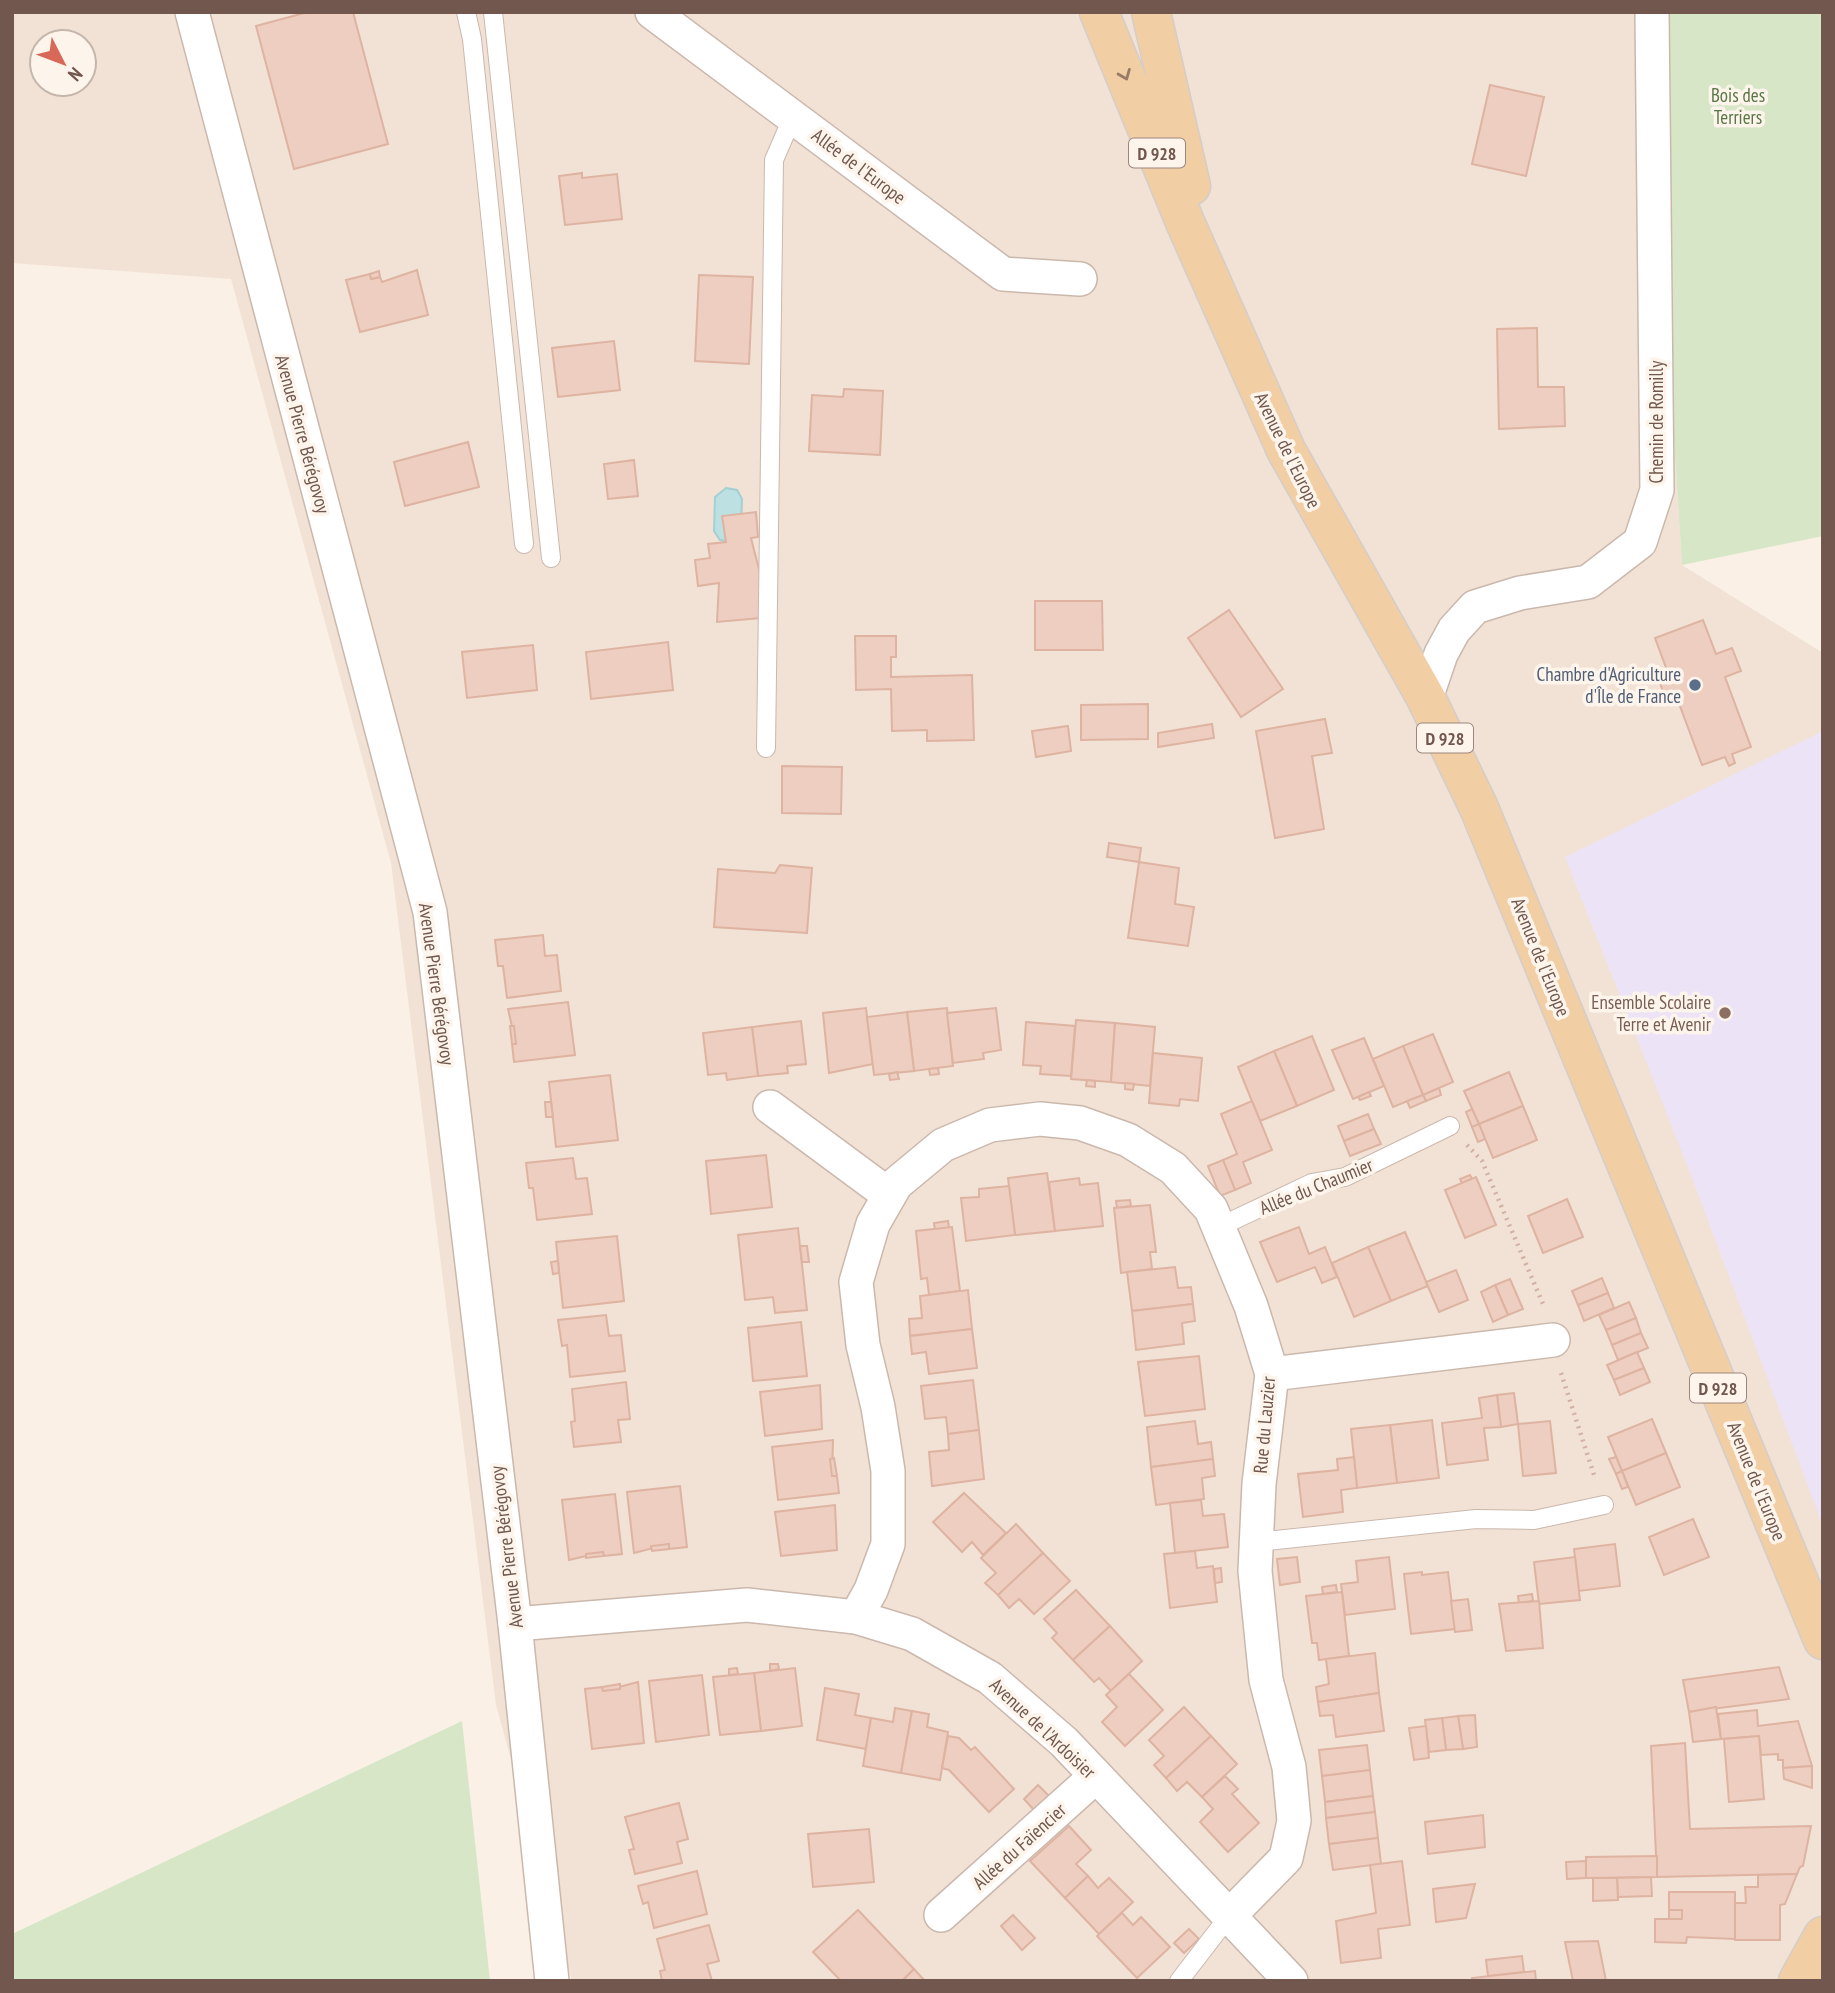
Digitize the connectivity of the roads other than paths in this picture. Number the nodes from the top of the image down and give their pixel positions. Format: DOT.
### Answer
graph roads {
  1 [pos="192,12"];
  2 [pos="466,12"];
  3 [pos="493,12"];
  4 [pos="652,12"];
  5 [pos="1099,12"];
  6 [pos="1151,12"];
  7 [pos="1652,12"];
  8 [pos="793,116"];
  9 [pos="1080,279"];
  10 [pos="1218,293"];
  11 [pos="524,544"];
  12 [pos="551,558"];
  13 [pos="1426,698"];
  14 [pos="766,748"];
  15 [pos="771,1107"];
  16 [pos="1450,1126"];
  17 [pos="889,1195"];
  18 [pos="1219,1227"];
  19 [pos="1553,1340"];
  20 [pos="1272,1374"];
  21 [pos="1604,1505"];
  22 [pos="1256,1542"];
  23 [pos="856,1617"];
  24 [pos="515,1624"];
  25 [pos="1823,1640"];
  26 [pos="1096,1776"];
  27 [pos="941,1915"];
  28 [pos="1229,1916"];
  29 [pos="1823,1936"];
  30 [pos="1823,1948"];
  31 [pos="552,1981"];
  32 [pos="1179,1981"];
  33 [pos="1291,1981"];
  34 [pos="1798,1981"];
  35 [pos="1811,1981"];
  1 -- 24 [label="street, Avenue Pierre Bérégovoy"];
  2 -- 11 [label="lane"];
  3 -- 12 [label="lane"];
  4 -- 8 [label="street, Allée de l'Europe"];
  5 -- 10 [label="main road, Avenue de l'Europe / D 928, one-way"];
  6 -- 10 [label="main road, Avenue de l'Europe / D 928"];
  7 -- 13 [label="street, Chemin de Romilly"];
  8 -- 9 [label="street, Allée de l'Europe"];
  8 -- 14 [label="lane"];
  10 -- 13 [label="main road, Avenue de l'Europe / D 928"];
  13 -- 25 [label="main road, Avenue de l'Europe / D 928"];
  15 -- 17 [label="street"];
  16 -- 18 [label="lane, Allée du Chaumier"];
  17 -- 18 [label="street, Rue du Lauzier"];
  17 -- 23 [label="street, Rue du Lauzier"];
  18 -- 20 [label="street, Rue du Lauzier"];
  19 -- 20 [label="street"];
  20 -- 22 [label="street, Rue du Lauzier"];
  21 -- 22 [label="lane"];
  22 -- 28 [label="street, Rue du Lauzier"];
  23 -- 24 [label="street, Avenue de l'Ardoisier"];
  23 -- 26 [label="street, Avenue de l'Ardoisier"];
  24 -- 31 [label="street, Avenue Pierre Bérégovoy"];
  26 -- 27 [label="street, Allée du Faïencier"];
  26 -- 28 [label="street, Avenue de l'Ardoisier"];
  28 -- 32 [label="lane"];
  28 -- 33 [label="street, Avenue de l'Ardoisier"];
  29 -- 34 [label="main road"];
  30 -- 35 [label="main road"];
}
